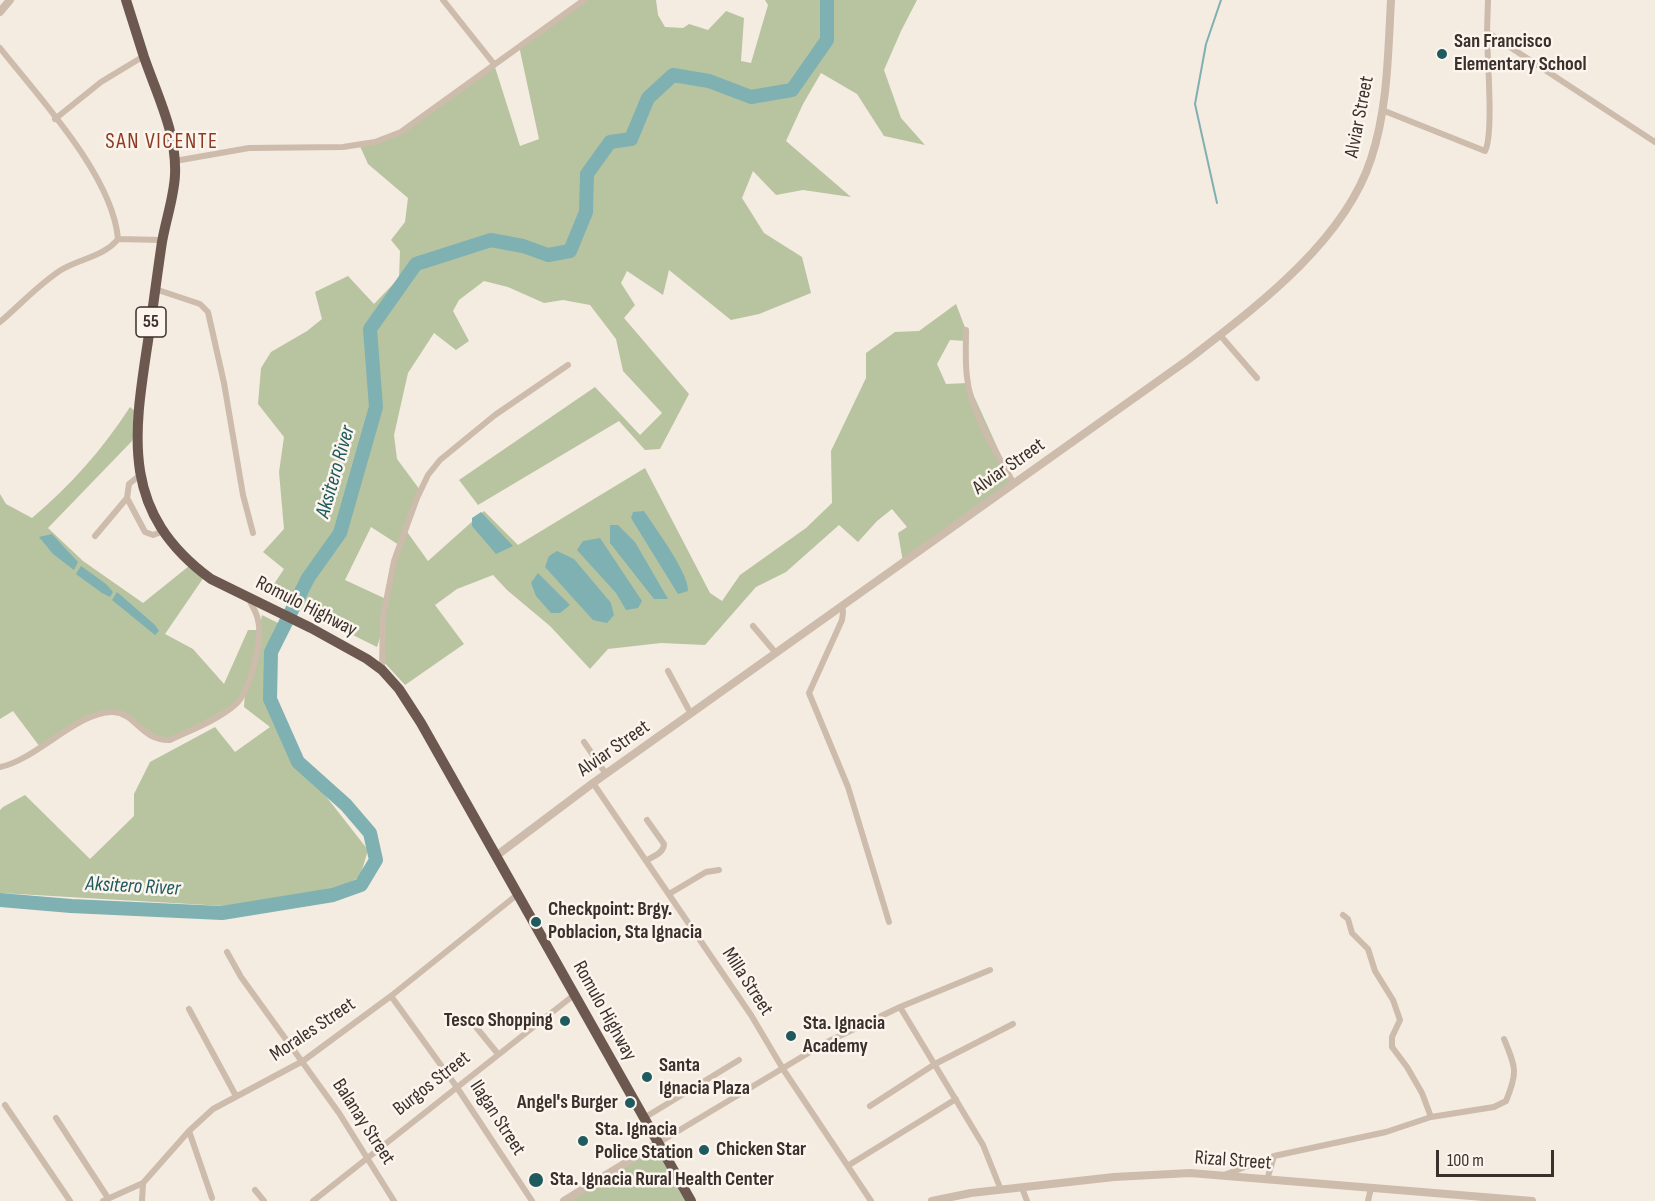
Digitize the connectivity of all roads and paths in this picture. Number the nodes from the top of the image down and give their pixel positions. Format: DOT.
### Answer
graph roads {
  1 [pos="10,0"];
  2 [pos="126,0"];
  3 [pos="443,0"];
  4 [pos="584,0"];
  5 [pos="1391,0"];
  6 [pos="1488,0"];
  7 [pos="0,12"];
  8 [pos="1487,32"];
  9 [pos="0,48"];
  10 [pos="144,56"];
  11 [pos="494,64"];
  12 [pos="1382,110"];
  13 [pos="56,118"];
  14 [pos="1655,142"];
  15 [pos="175,161"];
  16 [pos="118,239"];
  17 [pos="162,240"];
  18 [pos="155,289"];
  19 [pos="0,322"];
  20 [pos="966,330"];
  21 [pos="1220,335"];
  22 [pos="568,365"];
  23 [pos="1257,378"];
  24 [pos="140,475"];
  25 [pos="1014,484"];
  26 [pos="127,498"];
  27 [pos="164,531"];
  28 [pos="253,533"];
  29 [pos="95,536"];
  30 [pos="252,599"];
  31 [pos="842,605"];
  32 [pos="753,626"];
  33 [pos="775,652"];
  34 [pos="382,670"];
  35 [pos="668,672"];
  36 [pos="692,714"];
  37 [pos="584,742"];
  38 [pos="0,767"];
  39 [pos="606,774"];
  40 [pos="592,783"];
  41 [pos="647,820"];
  42 [pos="496,856"];
  43 [pos="646,861"];
  44 [pos="719,870"];
  45 [pos="519,894"];
  46 [pos="669,894"];
  47 [pos="1342,915"];
  48 [pos="889,922"];
  49 [pos="227,952"];
  50 [pos="990,970"];
  51 [pos="574,995"];
  52 [pos="391,996"];
  53 [pos="900,1007"];
  54 [pos="189,1009"];
  55 [pos="1013,1024"];
  56 [pos="476,1027"];
  57 [pos="1504,1040"];
  58 [pos="498,1054"];
  59 [pos="739,1060"];
  60 [pos="303,1061"];
  61 [pos="935,1064"];
  62 [pos="783,1069"];
  63 [pos="456,1086"];
  64 [pos="236,1096"];
  65 [pos="956,1099"];
  66 [pos="4,1105"];
  67 [pos="870,1106"];
  68 [pos="1431,1117"];
  69 [pos="56,1118"];
  70 [pos="644,1118"];
  71 [pos="189,1131"];
  72 [pos="658,1143"];
  73 [pos="1274,1155"];
  74 [pos="367,1156"];
  75 [pos="849,1165"];
  76 [pos="1220,1176"];
  77 [pos="1267,1180"];
  78 [pos="143,1183"];
  79 [pos="1022,1188"];
  80 [pos="1371,1188"];
  81 [pos="255,1190"];
  82 [pos="1001,1190"];
  83 [pos="969,1197"];
  84 [pos="212,1198"];
  85 [pos="106,1200"];
  86 [pos="70,1201"];
  87 [pos="142,1201"];
  88 [pos="264,1201"];
  89 [pos="313,1201"];
  90 [pos="394,1201"];
  91 [pos="532,1201"];
  92 [pos="564,1201"];
  93 [pos="691,1201"];
  94 [pos="872,1201"];
  95 [pos="932,1201"];
  96 [pos="1027,1201"];
  97 [pos="1368,1201"];
  98 [pos="1532,1201"];
  1 -- 7 [label="street"];
  2 -- 10 [label="highway, Romulo Highway / 55"];
  3 -- 11 [label="street"];
  4 -- 11 [label="street"];
  5 -- 12 [label="street, Alviar Street"];
  6 -- 8 [label="street"];
  8 -- 12 [label="street"];
  8 -- 14 [label="street"];
  9 -- 13 [label="street"];
  10 -- 13 [label="street"];
  10 -- 15 [label="highway, Romulo Highway / 55"];
  11 -- 15 [label="street"];
  12 -- 21 [label="street, Alviar Street"];
  13 -- 16 [label="street"];
  15 -- 17 [label="highway, Romulo Highway / 55"];
  16 -- 17 [label="street"];
  16 -- 19 [label="street"];
  17 -- 18 [label="highway, Romulo Highway / 55"];
  18 -- 24 [label="highway, Romulo Highway / 55"];
  18 -- 28 [label="street"];
  20 -- 25 [label="street"];
  21 -- 23 [label="street"];
  21 -- 25 [label="street, Alviar Street"];
  22 -- 34 [label="street"];
  24 -- 26 [label="street"];
  24 -- 27 [label="highway, Romulo Highway / 55"];
  25 -- 31 [label="street, Alviar Street"];
  26 -- 27 [label="street"];
  26 -- 29 [label="street"];
  27 -- 30 [label="highway, Romulo Highway / 55"];
  30 -- 34 [label="highway, Romulo Highway / 55"];
  30 -- 38 [label="street"];
  31 -- 33 [label="street, Alviar Street"];
  31 -- 48 [label="street"];
  32 -- 33 [label="street"];
  33 -- 36 [label="street, Alviar Street"];
  34 -- 42 [label="highway, Romulo Highway / 55"];
  35 -- 36 [label="street"];
  36 -- 39 [label="street, Alviar Street"];
  37 -- 39 [label="street"];
  39 -- 40 [label="street, Alviar Street"];
  40 -- 42 [label="street, Alviar Street"];
  40 -- 43 [label="street, Milla Street"];
  41 -- 43 [label="street"];
  42 -- 45 [label="highway, Romulo Highway / 55"];
  43 -- 46 [label="street, Milla Street"];
  44 -- 46 [label="street"];
  45 -- 51 [label="highway, Romulo Highway / 55"];
  45 -- 52 [label="street, Morales Street"];
  46 -- 62 [label="street, Milla Street"];
  47 -- 68 [label="street"];
  49 -- 60 [label="street, Balanay Street"];
  50 -- 53 [label="street"];
  51 -- 58 [label="street, Burgos Street"];
  51 -- 70 [label="highway, Romulo Highway / 55"];
  52 -- 60 [label="street, Morales Street"];
  52 -- 63 [label="street, Ilagan Street"];
  53 -- 61 [label="street"];
  53 -- 62 [label="street"];
  54 -- 64 [label="street"];
  55 -- 61 [label="street"];
  56 -- 58 [label="street"];
  57 -- 68 [label="street"];
  58 -- 63 [label="street, Burgos Street"];
  59 -- 70 [label="street"];
  60 -- 64 [label="street, Morales Street"];
  60 -- 74 [label="street, Balanay Street"];
  61 -- 65 [label="street"];
  61 -- 67 [label="street"];
  62 -- 72 [label="street"];
  62 -- 75 [label="street, Milla Street"];
  63 -- 74 [label="street, Burgos Street"];
  63 -- 91 [label="street, Ilagan Street"];
  64 -- 71 [label="street, Morales Street"];
  65 -- 75 [label="street"];
  65 -- 82 [label="street"];
  66 -- 86 [label="street"];
  68 -- 73 [label="street"];
  69 -- 85 [label="street"];
  70 -- 72 [label="highway, Romulo Highway / 55"];
  71 -- 78 [label="street, Morales Street"];
  71 -- 84 [label="street"];
  72 -- 92 [label="street"];
  72 -- 93 [label="highway, Romulo Highway / 55"];
  73 -- 76 [label="street"];
  73 -- 77 [label="street"];
  74 -- 89 [label="street, Burgos Street"];
  74 -- 90 [label="street, Balanay Street"];
  75 -- 94 [label="street, Milla Street"];
  76 -- 77 [label="street, Rizal Street"];
  76 -- 79 [label="street, Rizal Street"];
  77 -- 80 [label="street, Rizal Street"];
  78 -- 85 [label="street"];
  78 -- 87 [label="street"];
  79 -- 82 [label="street, Rizal Street"];
  79 -- 96 [label="street"];
  80 -- 97 [label="street"];
  80 -- 98 [label="street, Rizal Street"];
  81 -- 88 [label="street"];
  82 -- 83 [label="street, Rizal Street"];
  83 -- 95 [label="street, Rizal Street"];
}
